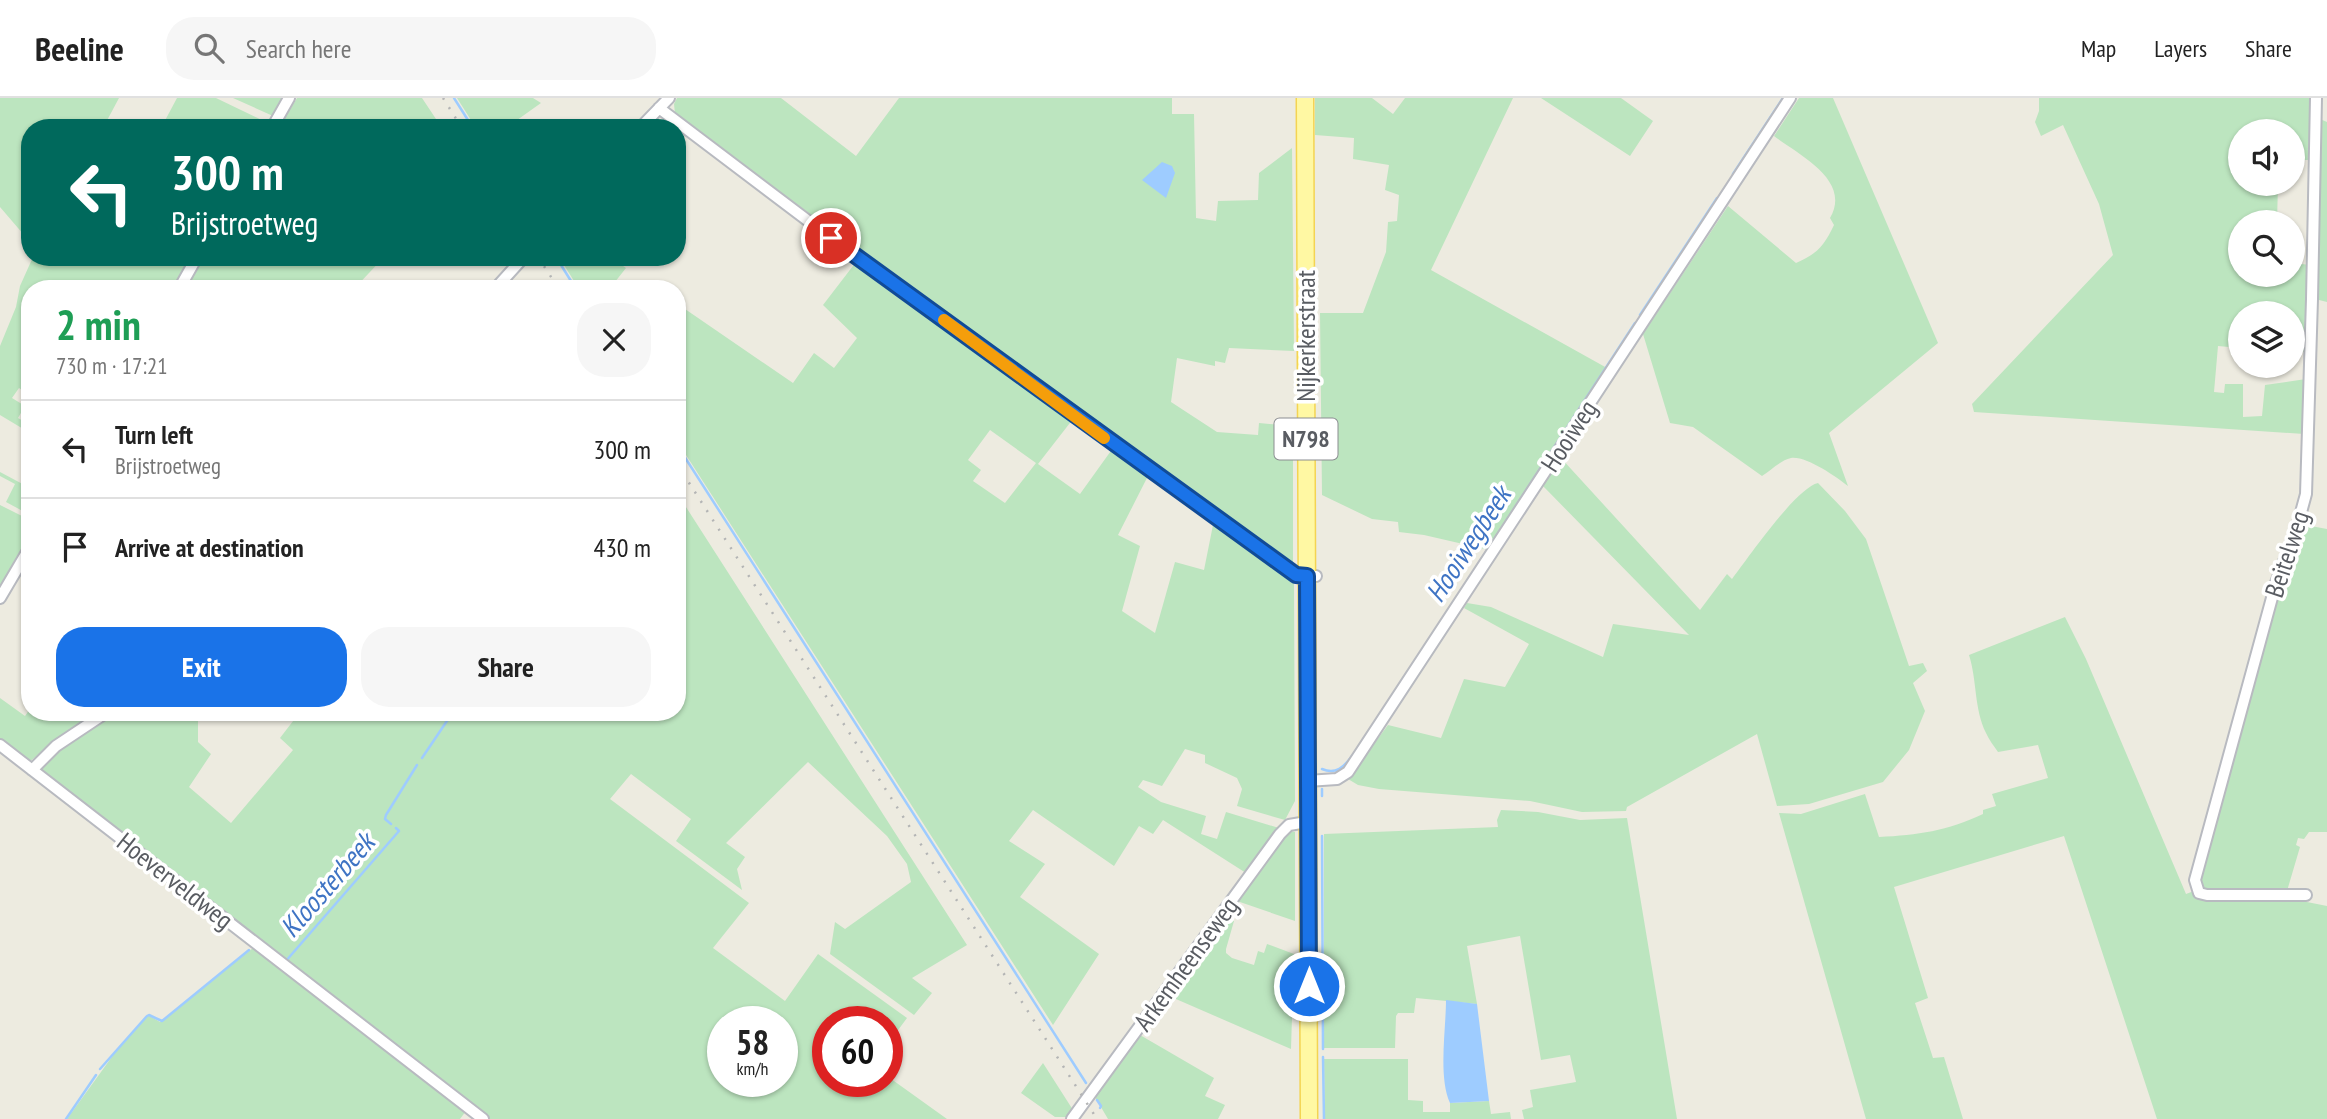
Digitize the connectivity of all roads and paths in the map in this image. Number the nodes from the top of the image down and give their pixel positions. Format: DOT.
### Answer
graph roads {
  1 [pos="289,98"];
  2 [pos="669,98"];
  3 [pos="1305,98"];
  4 [pos="1790,98"];
  5 [pos="2316,98"];
  6 [pos="659,108"];
  7 [pos="277,119"];
  8 [pos="649,119"];
  9 [pos="674,119"];
  10 [pos="686,128"];
  11 [pos="516,266"];
  12 [pos="503,280"];
  13 [pos="21,562"];
  14 [pos="1311,576"];
  15 [pos="0,598"];
  16 [pos="94,721"];
  17 [pos="0,745"];
  18 [pos="32,770"];
  19 [pos="1307,781"];
  20 [pos="1307,822"];
  21 [pos="2306,895"];
  22 [pos="483,1119"];
  23 [pos="1072,1119"];
  24 [pos="1310,1119"];
  1 -- 7 [label="street"];
  2 -- 6 [label="street"];
  3 -- 14 [label="main road, Nijkerkerstraat / N798"];
  4 -- 19 [label="street, Hooiweg"];
  5 -- 21 [label="street, Beitelweg"];
  6 -- 8 [label="street"];
  6 -- 9 [label="street"];
  10 -- 14 [label="street"];
  11 -- 12 [label="street"];
  13 -- 15 [label="street"];
  14 -- 19 [label="main road, Nijkerkerstraat / N798"];
  16 -- 18 [label="street"];
  17 -- 18 [label="street, Hoeverveldweg"];
  18 -- 22 [label="street, Hoeverveldweg"];
  19 -- 20 [label="main road, Nijkerkerstraat / N798"];
  20 -- 23 [label="street, Arkemheenseweg"];
  20 -- 24 [label="main road, Nijkerkerstraat / N798"];
}
